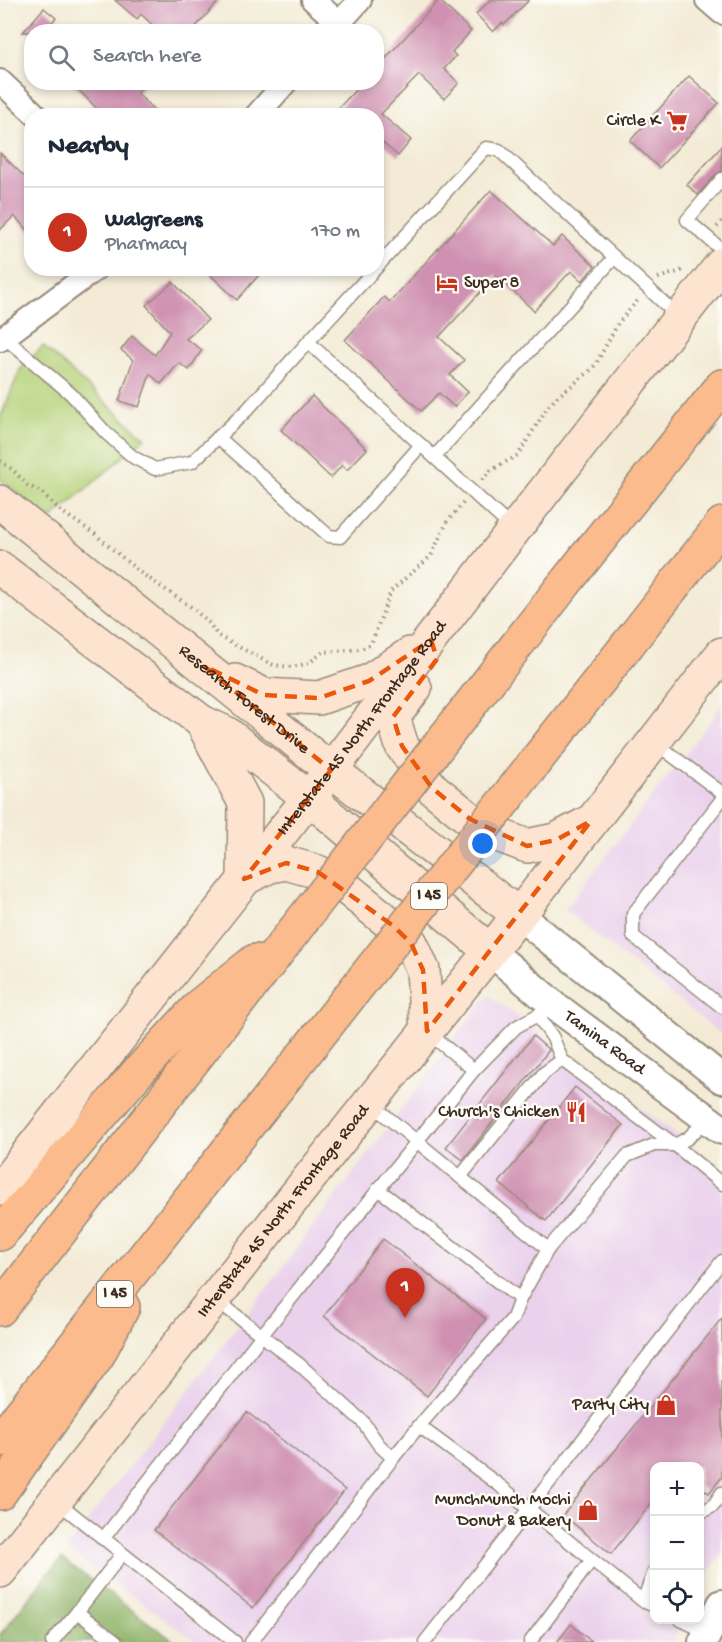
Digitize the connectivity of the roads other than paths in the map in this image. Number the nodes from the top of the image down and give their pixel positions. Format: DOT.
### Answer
graph roads {
  1 [pos="313,0"];
  2 [pos="360,0"];
  3 [pos="333,24"];
  4 [pos="338,24"];
  5 [pos="0,81"];
  6 [pos="279,90"];
  7 [pos="29,108"];
  8 [pos="263,108"];
  9 [pos="722,179"];
  10 [pos="722,250"];
  11 [pos="614,258"];
  12 [pos="384,259"];
  13 [pos="722,264"];
  14 [pos="88,276"];
  15 [pos="369,276"];
  16 [pos="680,318"];
  17 [pos="308,342"];
  18 [pos="2,344"];
  19 [pos="722,386"];
  20 [pos="218,437"];
  21 [pos="421,445"];
  22 [pos="434,457"];
  23 [pos="0,502"];
  24 [pos="722,524"];
  25 [pos="514,530"];
  26 [pos="0,568"];
  27 [pos="431,640"];
  28 [pos="722,654"];
  29 [pos="204,666"];
  30 [pos="202,722"];
  31 [pos="653,741"];
  32 [pos="331,770"];
  33 [pos="722,793"];
  34 [pos="309,798"];
  35 [pos="722,799"];
  36 [pos="591,821"];
  37 [pos="244,879"];
  38 [pos="519,915"];
  39 [pos="294,931"];
  40 [pos="490,951"];
  41 [pos="722,1007"];
  42 [pos="546,1011"];
  43 [pos="426,1031"];
  44 [pos="562,1060"];
  45 [pos="474,1070"];
  46 [pos="722,1079"];
  47 [pos="369,1102"];
  48 [pos="715,1125"];
  49 [pos="416,1141"];
  50 [pos="675,1145"];
  51 [pos="460,1177"];
  52 [pos="722,1184"];
  53 [pos="0,1189"];
  54 [pos="378,1189"];
  55 [pos="0,1234"];
  56 [pos="157,1241"];
  57 [pos="548,1249"];
  58 [pos="722,1261"];
  59 [pos="214,1299"];
  60 [pos="520,1299"];
  61 [pos="0,1309"];
  62 [pos="262,1335"];
  63 [pos="419,1425"];
  64 [pos="0,1440"];
  65 [pos="393,1458"];
  66 [pos="0,1493"];
  67 [pos="722,1493"];
  68 [pos="55,1500"];
  69 [pos="528,1509"];
  70 [pos="704,1510"];
  71 [pos="103,1539"];
  72 [pos="122,1554"];
  73 [pos="591,1561"];
  74 [pos="0,1571"];
  75 [pos="649,1603"];
  76 [pos="722,1604"];
  77 [pos="77,1612"];
  78 [pos="687,1624"];
  79 [pos="705,1637"];
  80 [pos="52,1642"];
  81 [pos="116,1642"];
  82 [pos="235,1642"];
  83 [pos="251,1642"];
  84 [pos="425,1642"];
  85 [pos="530,1642"];
  1 -- 3 [label="street"];
  2 -- 4 [label="street"];
  5 -- 7 [label="street"];
  6 -- 8 [label="street"];
  9 -- 10 [label="lane"];
  11 -- 12 [label="lane"];
  11 -- 16 [label="lane"];
  11 -- 22 [label="lane"];
  13 -- 16 [label="main road, Interstate 45 North Frontage Road"];
  14 -- 18 [label="street"];
  15 -- 17 [label="lane"];
  16 -- 25 [label="main road, Interstate 45 North Frontage Road"];
  17 -- 20 [label="lane"];
  17 -- 21 [label="lane"];
  18 -- 20 [label="lane"];
  19 -- 39 [label="highway, bridge"];
  20 -- 21 [label="lane"];
  21 -- 22 [label="lane"];
  22 -- 25 [label="lane"];
  23 -- 29 [label="main road, Research Forest Drive"];
  24 -- 56 [label="highway, I 45, bridge"];
  25 -- 27 [label="main road, Interstate 45 North Frontage Road"];
  26 -- 30 [label="main road, Research Forest Drive"];
  27 -- 29 [label="main road"];
  27 -- 32 [label="main road, Interstate 45 North Frontage Road"];
  27 -- 36 [label="main road"];
  28 -- 31 [label="main road, Interstate 45 North Frontage Road"];
  29 -- 32 [label="main road, Research Forest Drive"];
  30 -- 34 [label="main road, Research Forest Drive"];
  30 -- 37 [label="main road"];
  31 -- 33 [label="lane"];
  31 -- 36 [label="main road, Interstate 45 North Frontage Road"];
  32 -- 34 [label="main road, Interstate 45 North Frontage Road"];
  32 -- 38 [label="main road, Research Forest Drive"];
  34 -- 37 [label="main road, Interstate 45 North Frontage Road"];
  34 -- 40 [label="main road, Research Forest Drive"];
  35 -- 41 [label="lane"];
  36 -- 38 [label="main road, Interstate 45 North Frontage Road"];
  37 -- 43 [label="main road"];
  37 -- 53 [label="main road, Interstate 45 North Frontage Road"];
  38 -- 40 [label="main road, Interstate 45 North Frontage Road"];
  38 -- 46 [label="street"];
  39 -- 55 [label="highway"];
  39 -- 61 [label="highway"];
  40 -- 42 [label="street, Tamina Road"];
  40 -- 43 [label="main road, Interstate 45 North Frontage Road"];
  42 -- 44 [label="lane"];
  42 -- 45 [label="lane"];
  42 -- 48 [label="street, Tamina Road"];
  43 -- 45 [label="lane"];
  43 -- 47 [label="main road, Interstate 45 North Frontage Road"];
  44 -- 50 [label="lane"];
  44 -- 51 [label="lane"];
  45 -- 49 [label="lane"];
  47 -- 49 [label="lane"];
  47 -- 59 [label="main road, Interstate 45 North Frontage Road"];
  48 -- 50 [label="lane"];
  49 -- 51 [label="lane"];
  49 -- 54 [label="lane"];
  50 -- 52 [label="lane"];
  50 -- 57 [label="lane"];
  51 -- 57 [label="lane"];
  54 -- 60 [label="lane"];
  54 -- 62 [label="lane"];
  56 -- 64 [label="highway, I 45"];
  56 -- 66 [label="highway"];
  57 -- 60 [label="lane"];
  58 -- 69 [label="lane"];
  59 -- 62 [label="lane"];
  59 -- 68 [label="main road, Interstate 45 North Frontage Road"];
  60 -- 63 [label="lane"];
  62 -- 65 [label="lane"];
  62 -- 71 [label="lane"];
  63 -- 65 [label="lane"];
  63 -- 69 [label="lane"];
  65 -- 83 [label="lane"];
  67 -- 70 [label="lane"];
  68 -- 71 [label="lane"];
  68 -- 74 [label="main road, Interstate 45 North Frontage Road"];
  69 -- 73 [label="lane"];
  69 -- 84 [label="lane"];
  71 -- 72 [label="lane"];
  72 -- 77 [label="lane"];
  72 -- 82 [label="lane"];
  73 -- 75 [label="lane"];
  73 -- 85 [label="lane"];
  76 -- 79 [label="street"];
  77 -- 80 [label="lane"];
  77 -- 81 [label="lane"];
  78 -- 79 [label="lane"];
}
